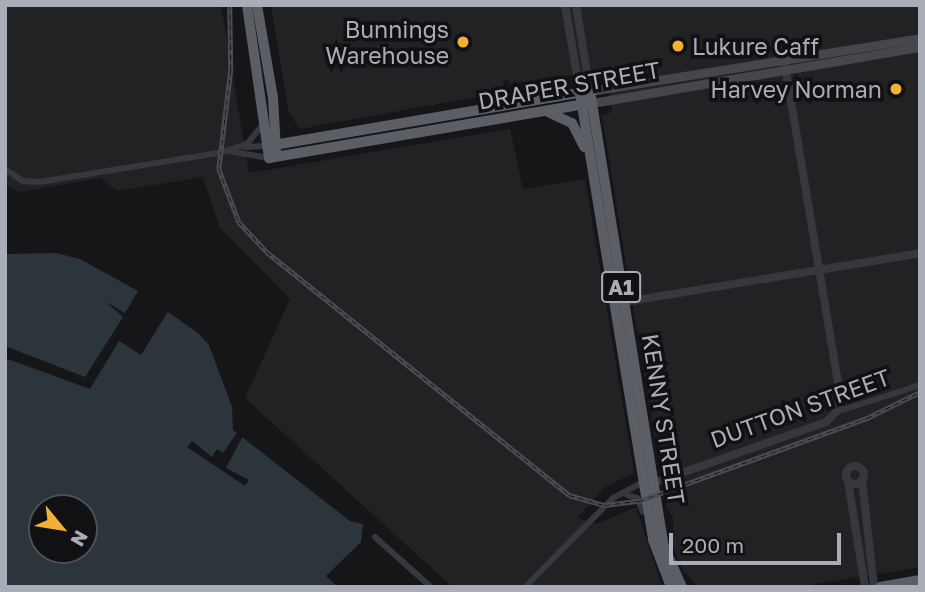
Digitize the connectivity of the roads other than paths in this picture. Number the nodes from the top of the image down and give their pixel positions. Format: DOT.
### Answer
graph roads {
  1 [pos="247,5"];
  2 [pos="257,5"];
  3 [pos="565,5"];
  4 [pos="576,5"];
  5 [pos="920,38"];
  6 [pos="920,47"];
  7 [pos="785,65"];
  8 [pos="273,98"];
  9 [pos="586,98"];
  10 [pos="545,112"];
  11 [pos="266,119"];
  12 [pos="300,141"];
  13 [pos="237,148"];
  14 [pos="228,151"];
  15 [pos="272,151"];
  16 [pos="8,172"];
  17 [pos="599,200"];
  18 [pos="920,253"];
  19 [pos="818,270"];
  20 [pos="619,303"];
  21 [pos="920,385"];
  22 [pos="836,412"];
  23 [pos="862,480"];
  24 [pos="848,481"];
  25 [pos="647,484"];
  26 [pos="626,495"];
  27 [pos="861,498"];
  28 [pos="608,503"];
  29 [pos="853,509"];
  30 [pos="375,537"];
  31 [pos="653,540"];
  32 [pos="920,580"];
  33 [pos="431,587"];
  34 [pos="525,587"];
  35 [pos="671,587"];
  36 [pos="682,587"];
  37 [pos="865,587"];
  38 [pos="874,587"];
  39 [pos="880,587"];
  1 -- 11 [label="highway"];
  2 -- 8 [label="highway"];
  3 -- 9 [label="street, KENNY STREET"];
  4 -- 9 [label="street, KENNY STREET"];
  5 -- 7 [label="main road, DRAPER STREET"];
  6 -- 7 [label="main road, DRAPER STREET"];
  7 -- 9 [label="main road, DRAPER STREET"];
  7 -- 19 [label="street"];
  8 -- 12 [label="highway"];
  8 -- 15 [label="highway"];
  9 -- 10 [label="highway, DRAPER STREET"];
  9 -- 12 [label="highway, DRAPER STREET"];
  9 -- 17 [label="highway, KENNY STREET / A1"];
  9 -- 20 [label="highway, KENNY STREET / A1"];
  10 -- 15 [label="highway, DRAPER STREET"];
  10 -- 17 [label="highway"];
  11 -- 13 [label="street, DRAPER STREET"];
  11 -- 15 [label="highway"];
  12 -- 15 [label="highway, DRAPER STREET"];
  13 -- 14 [label="street, DRAPER STREET"];
  13 -- 15 [label="street, DRAPER STREET"];
  14 -- 15 [label="street, DRAPER STREET"];
  14 -- 16 [label="street, DRAPER STREET"];
  17 -- 20 [label="highway, KENNY STREET / A1"];
  18 -- 19 [label="street"];
  19 -- 20 [label="street"];
  19 -- 22 [label="street"];
  20 -- 25 [label="highway, KENNY STREET / A1"];
  21 -- 22 [label="street, DUTTON STREET"];
  22 -- 25 [label="street, DUTTON STREET"];
  23 -- 24 [label="street"];
  23 -- 24 [label="street"];
  23 -- 27 [label="street"];
  24 -- 29 [label="street"];
  25 -- 26 [label="street, DUTTON STREET"];
  25 -- 28 [label="street, DUTTON STREET"];
  25 -- 31 [label="highway, KENNY STREET / A1"];
  25 -- 36 [label="highway, KENNY STREET / A1"];
  26 -- 28 [label="street, DUTTON STREET"];
  26 -- 31 [label="street"];
  27 -- 29 [label="street"];
  27 -- 38 [label="street"];
  28 -- 34 [label="street, DUTTON STREET"];
  29 -- 37 [label="street"];
  30 -- 33 [label="street"];
  31 -- 35 [label="highway, KENNY STREET / A1"];
  32 -- 39 [label="highway"];
}
